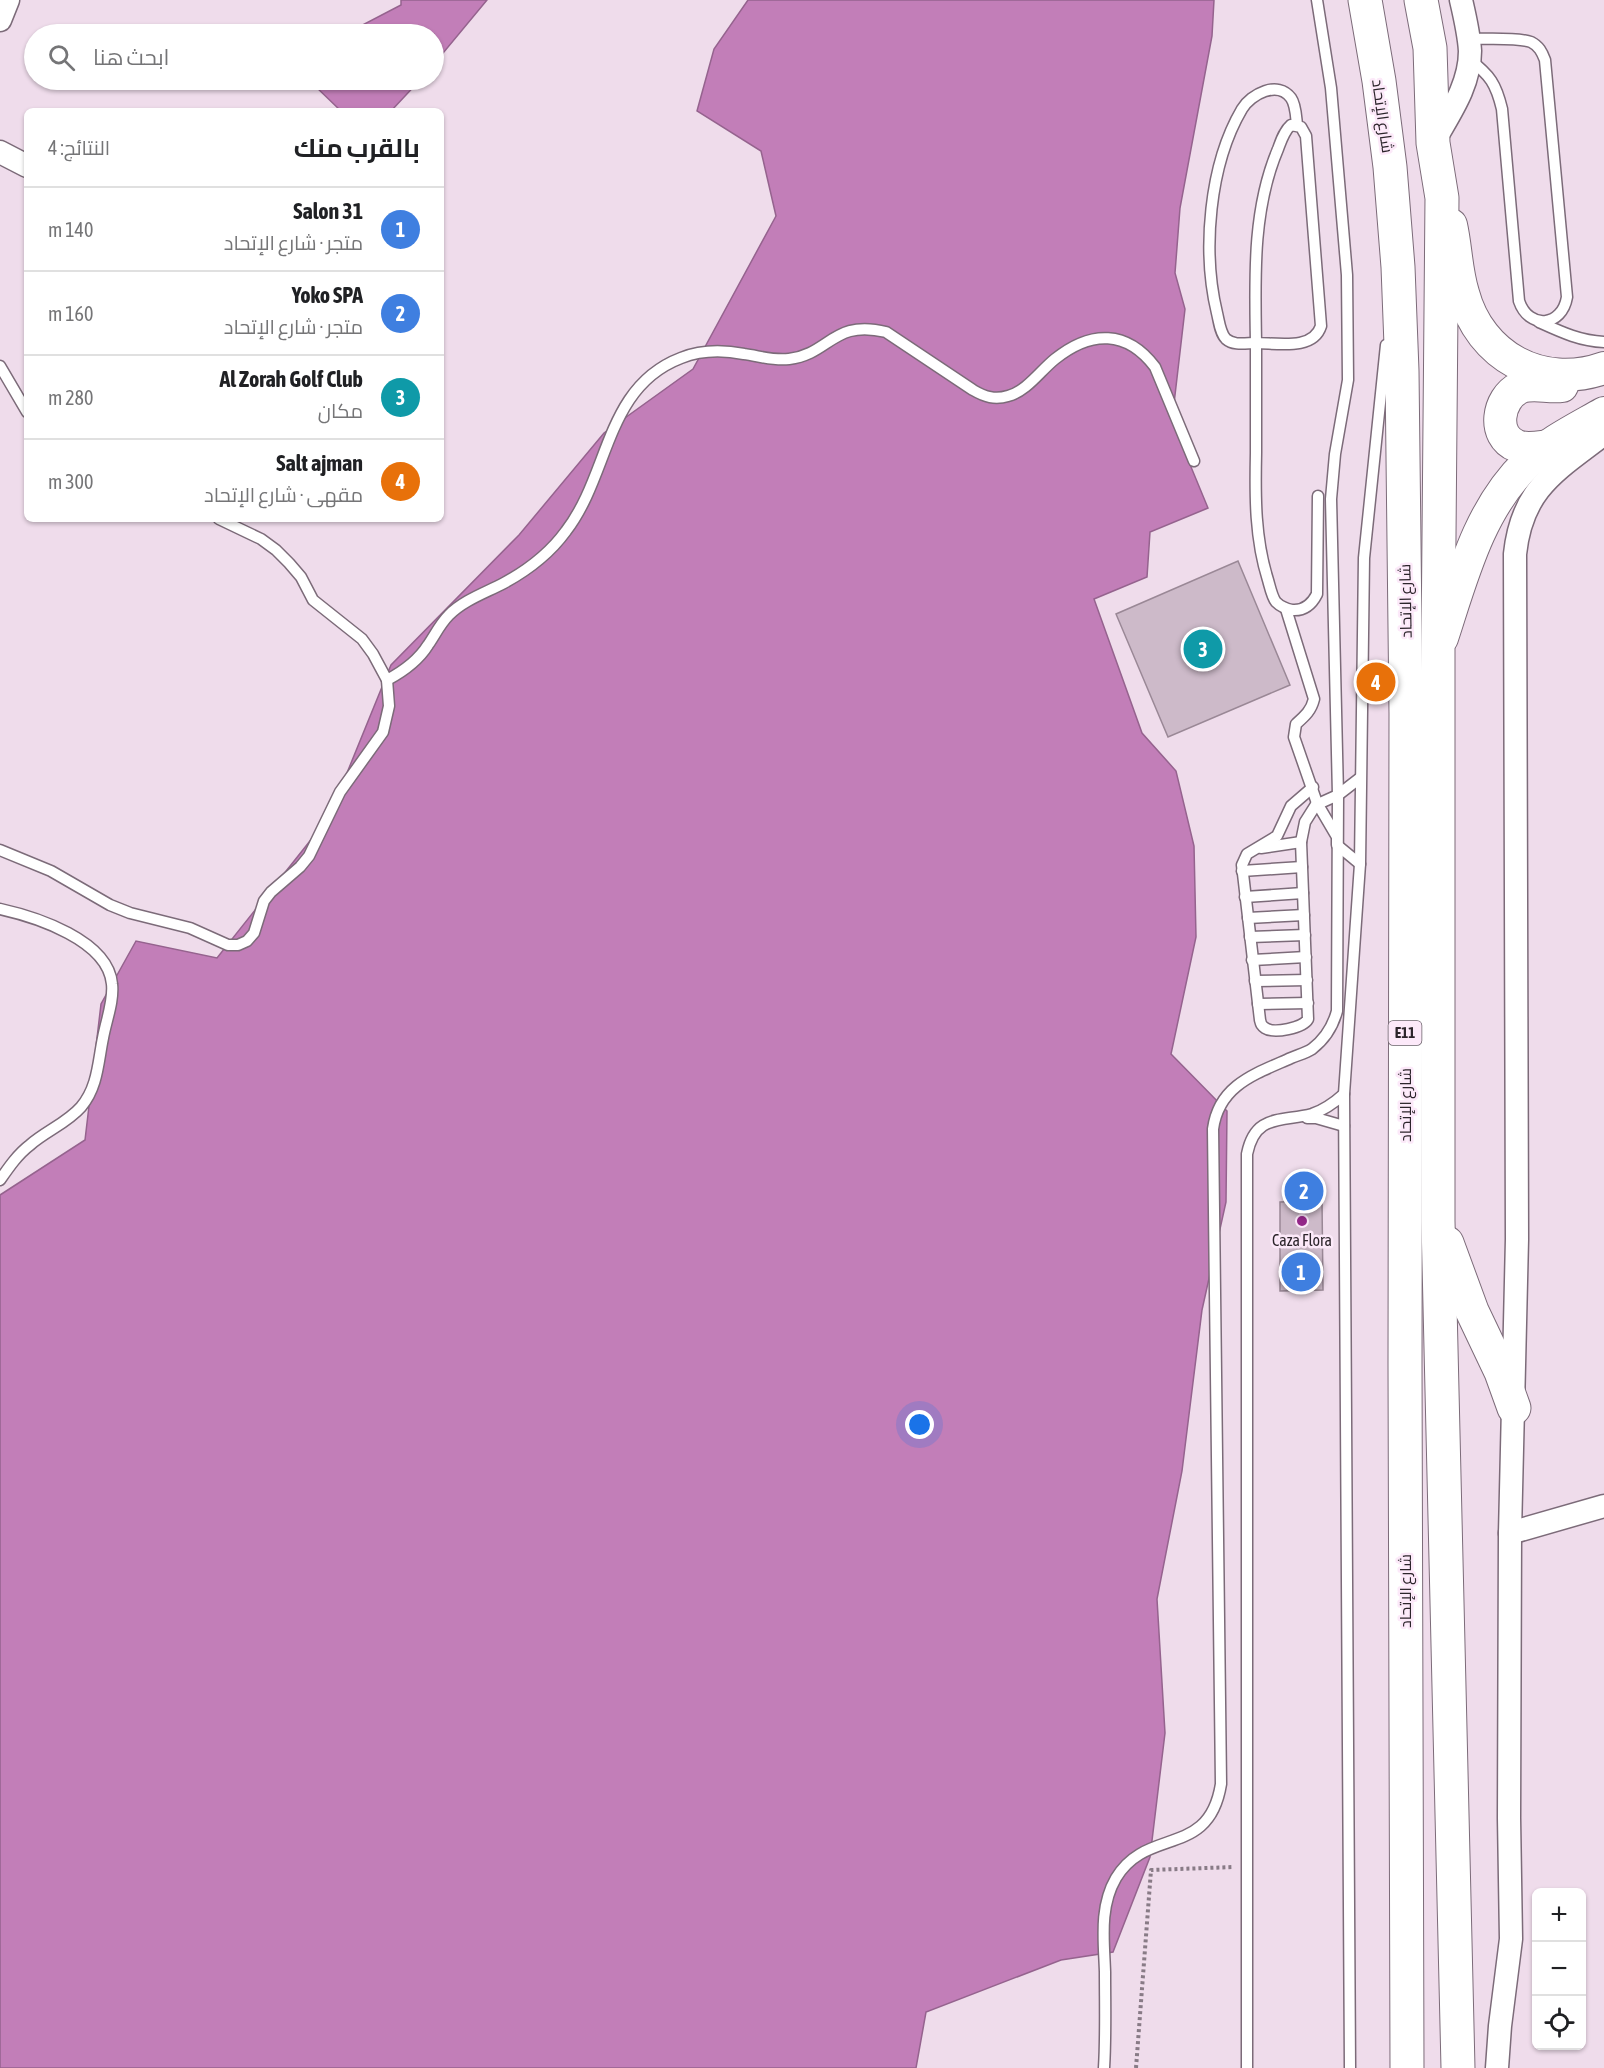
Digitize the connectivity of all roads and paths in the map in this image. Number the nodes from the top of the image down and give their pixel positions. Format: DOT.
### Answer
graph roads {
  1 [pos="8,0"];
  2 [pos="1317,0"];
  3 [pos="1365,0"];
  4 [pos="1421,0"];
  5 [pos="1461,0"];
  6 [pos="0,20"];
  7 [pos="1469,49"];
  8 [pos="1297,125"];
  9 [pos="1433,143"];
  10 [pos="0,152"];
  11 [pos="24,164"];
  12 [pos="1442,198"];
  13 [pos="1398,267"];
  14 [pos="1536,321"];
  15 [pos="1604,342"];
  16 [pos="1256,343"];
  17 [pos="0,366"];
  18 [pos="1594,371"];
  19 [pos="24,407"];
  20 [pos="1604,413"];
  21 [pos="1604,434"];
  22 [pos="1550,446"];
  23 [pos="1194,461"];
  24 [pos="1318,496"];
  25 [pos="225,522"];
  26 [pos="1286,609"];
  27 [pos="1438,648"];
  28 [pos="387,680"];
  29 [pos="1360,778"];
  30 [pos="1313,787"];
  31 [pos="1338,795"];
  32 [pos="1317,803"];
  33 [pos="1300,842"];
  34 [pos="1337,845"];
  35 [pos="0,850"];
  36 [pos="1252,850"];
  37 [pos="1360,864"];
  38 [pos="1302,867"];
  39 [pos="1242,871"];
  40 [pos="1303,893"];
  41 [pos="1245,897"];
  42 [pos="0,909"];
  43 [pos="1304,915"];
  44 [pos="1248,918"];
  45 [pos="1305,935"];
  46 [pos="1250,937"];
  47 [pos="1306,957"];
  48 [pos="1252,960"];
  49 [pos="1307,980"];
  50 [pos="1255,981"];
  51 [pos="1308,1003"];
  52 [pos="1258,1004"];
  53 [pos="1344,1094"];
  54 [pos="1294,1117"];
  55 [pos="1344,1126"];
  56 [pos="0,1180"];
  57 [pos="1438,1221"];
  58 [pos="1514,1408"];
  59 [pos="1604,1506"];
  60 [pos="1510,1533"];
  61 [pos="1247,1867"];
  62 [pos="1104,2068"];
  63 [pos="1136,2068"];
  64 [pos="1247,2068"];
  65 [pos="1350,2068"];
  66 [pos="1407,2068"];
  67 [pos="1458,2068"];
  68 [pos="1497,2068"];
  1 -- 6 [label="street"];
  2 -- 31 [label="lane"];
  3 -- 13 [label="highway, شارع الإتحاد / E11"];
  4 -- 9 [label="highway, شارع الإتحاد / E11"];
  5 -- 7 [label="street"];
  7 -- 9 [label="street"];
  7 -- 14 [label="lane"];
  7 -- 14 [label="lane"];
  8 -- 16 [label="lane"];
  8 -- 16 [label="lane"];
  8 -- 16 [label="lane"];
  9 -- 12 [label="highway, شارع الإتحاد / E11"];
  10 -- 11 [label="street"];
  12 -- 18 [label="street"];
  12 -- 27 [label="highway, شارع الإتحاد / E11"];
  13 -- 29 [label="lane"];
  13 -- 66 [label="highway, شارع الإتحاد / E11"];
  14 -- 15 [label="lane"];
  16 -- 26 [label="lane"];
  17 -- 19 [label="lane"];
  18 -- 22 [label="street"];
  20 -- 22 [label="street"];
  21 -- 58 [label="street"];
  22 -- 27 [label="street"];
  23 -- 28 [label="lane"];
  24 -- 26 [label="lane"];
  25 -- 28 [label="lane"];
  26 -- 30 [label="lane"];
  27 -- 57 [label="highway, شارع الإتحاد / E11"];
  28 -- 35 [label="lane"];
  29 -- 31 [label="lane"];
  29 -- 37 [label="lane"];
  30 -- 32 [label="lane"];
  30 -- 36 [label="lane"];
  31 -- 32 [label="lane"];
  31 -- 34 [label="lane"];
  32 -- 33 [label="lane"];
  32 -- 34 [label="lane"];
  33 -- 36 [label="lane"];
  33 -- 38 [label="lane"];
  34 -- 37 [label="lane"];
  34 -- 62 [label="lane"];
  36 -- 39 [label="lane"];
  37 -- 53 [label="lane"];
  38 -- 39 [label="lane"];
  38 -- 40 [label="lane"];
  39 -- 41 [label="lane"];
  40 -- 41 [label="lane"];
  40 -- 43 [label="lane"];
  41 -- 44 [label="lane"];
  42 -- 56 [label="lane"];
  43 -- 44 [label="lane"];
  43 -- 45 [label="lane"];
  44 -- 46 [label="lane"];
  45 -- 46 [label="lane"];
  45 -- 47 [label="lane"];
  46 -- 48 [label="lane"];
  47 -- 48 [label="lane"];
  47 -- 49 [label="lane"];
  48 -- 50 [label="lane"];
  49 -- 50 [label="lane"];
  49 -- 51 [label="lane"];
  50 -- 52 [label="lane"];
  51 -- 52 [label="lane"];
  51 -- 52 [label="lane"];
  53 -- 54 [label="lane"];
  53 -- 55 [label="lane"];
  54 -- 55 [label="lane"];
  54 -- 61 [label="lane"];
  55 -- 65 [label="lane"];
  57 -- 58 [label="highway"];
  57 -- 67 [label="highway, شارع الإتحاد / E11"];
  58 -- 60 [label="street"];
  59 -- 60 [label="street"];
  60 -- 68 [label="street"];
  61 -- 63 [label="path"];
  61 -- 64 [label="lane"];
}
